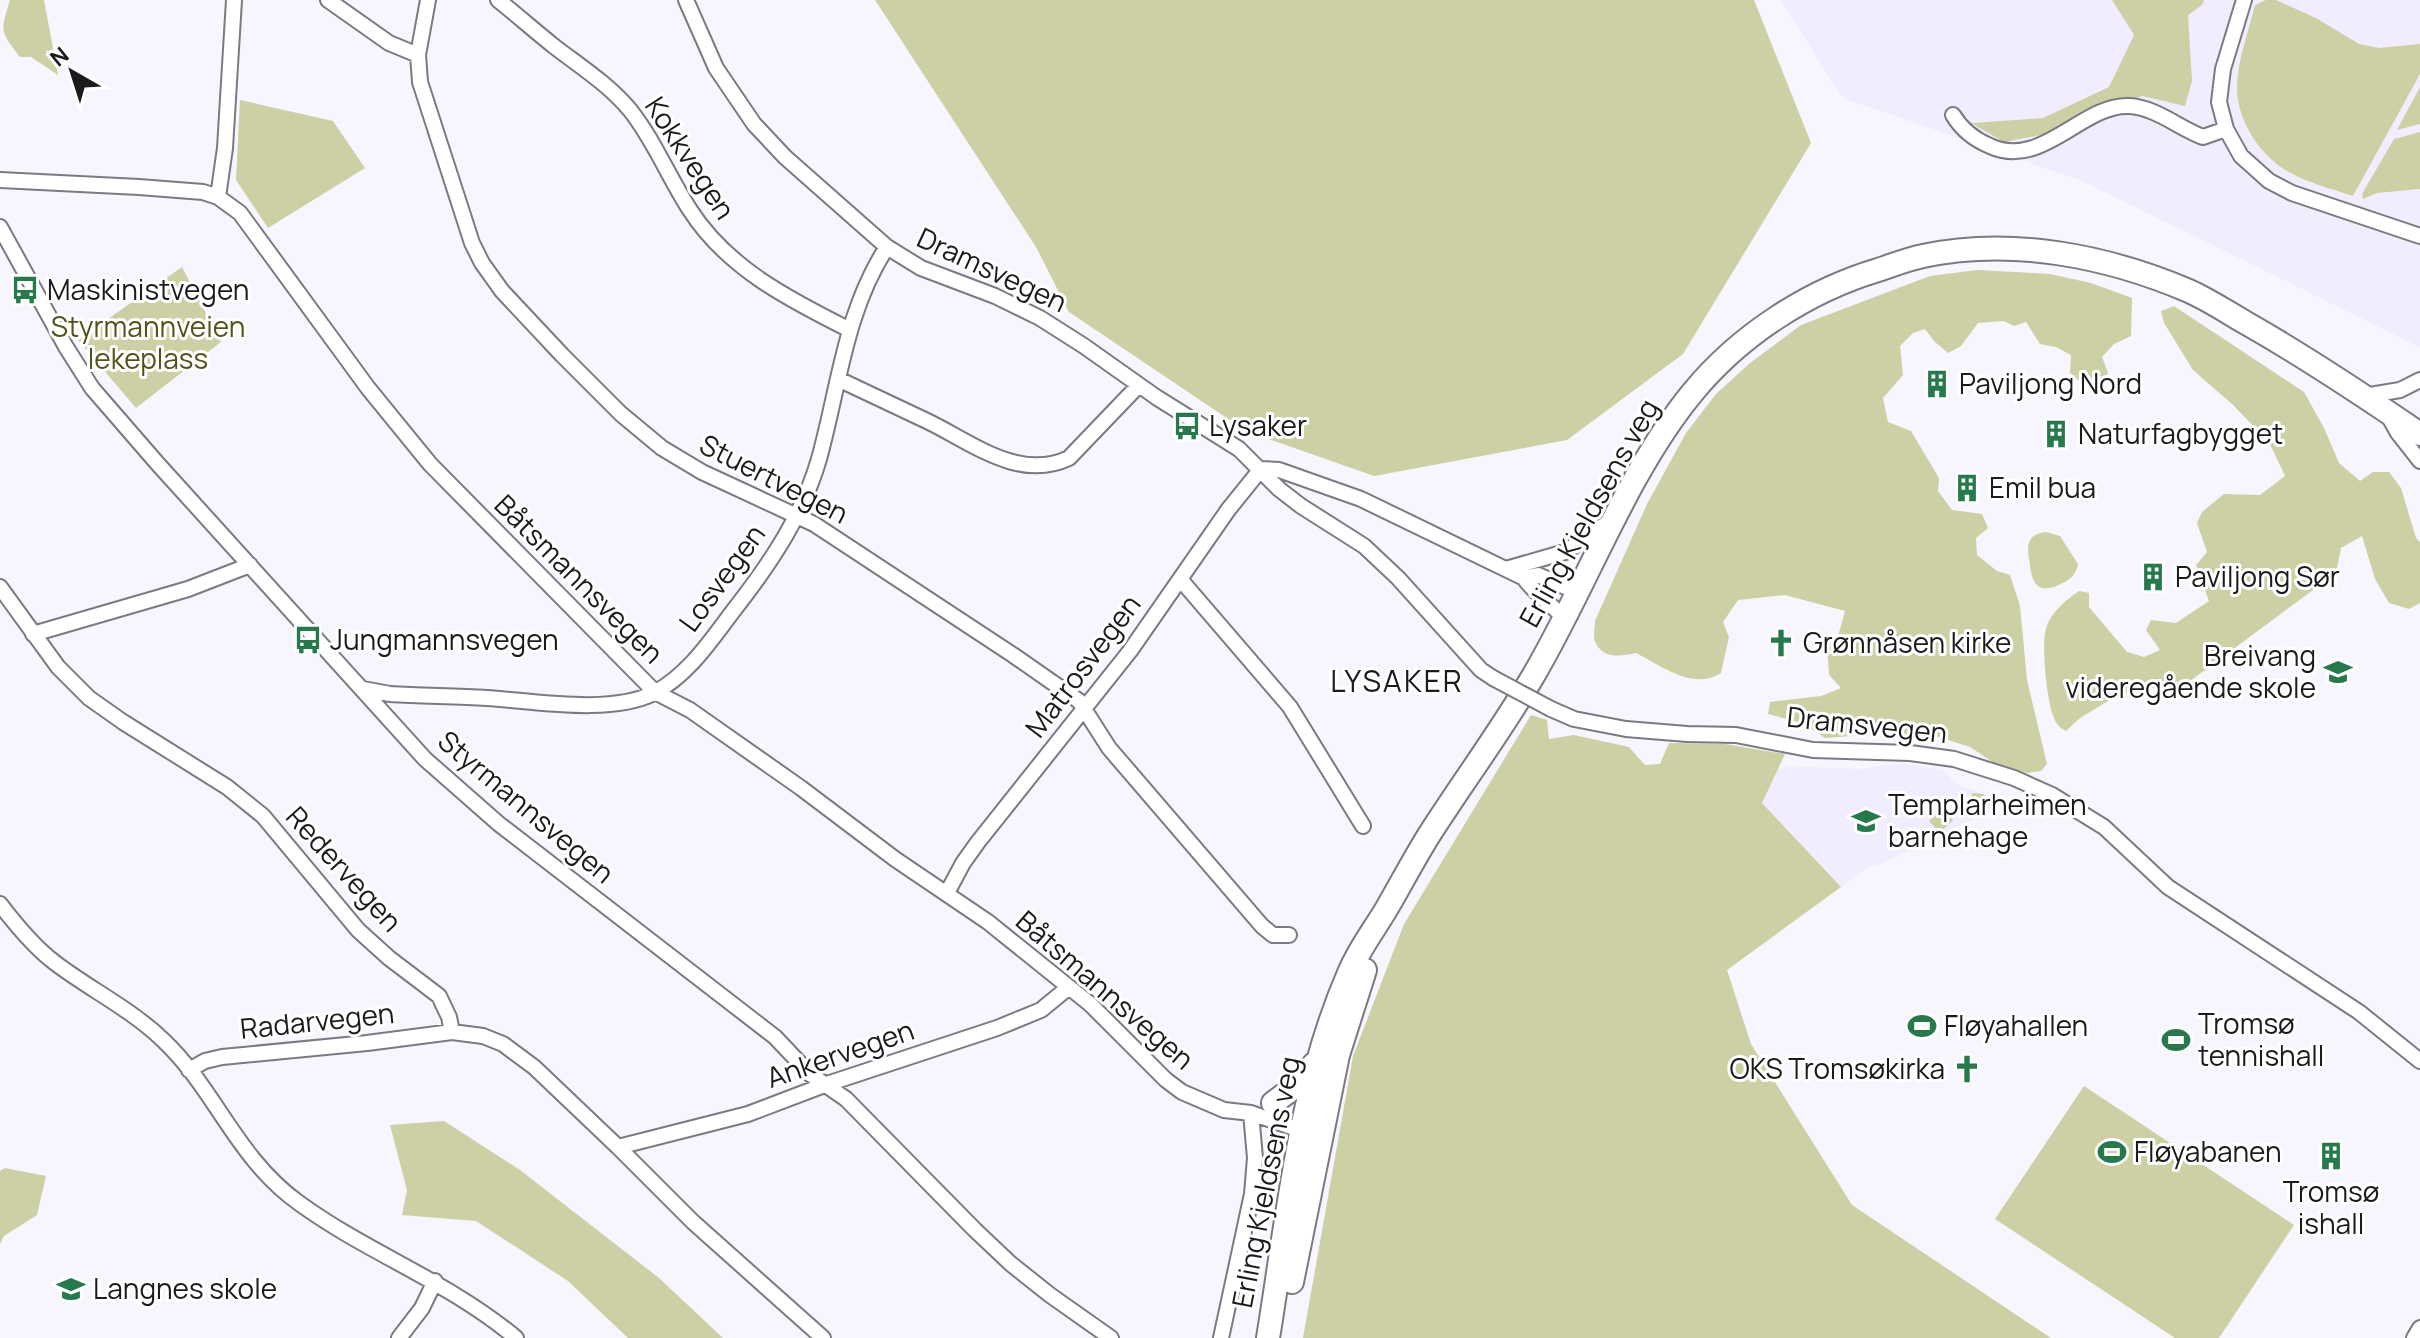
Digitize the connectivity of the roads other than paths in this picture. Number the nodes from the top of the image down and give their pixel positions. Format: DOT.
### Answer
graph roads {
  1 [pos="234,0"];
  2 [pos="328,0"];
  3 [pos="428,0"];
  4 [pos="498,0"];
  5 [pos="686,0"];
  6 [pos="2244,0"];
  7 [pos="418,55"];
  8 [pos="1953,115"];
  9 [pos="2226,129"];
  10 [pos="0,180"];
  11 [pos="218,197"];
  12 [pos="0,227"];
  13 [pos="2420,236"];
  14 [pos="887,247"];
  15 [pos="850,330"];
  16 [pos="838,379"];
  17 [pos="2420,380"];
  18 [pos="1139,385"];
  19 [pos="2363,396"];
  20 [pos="2385,410"];
  21 [pos="2420,434"];
  22 [pos="2420,461"];
  23 [pos="1261,469"];
  24 [pos="797,515"];
  25 [pos="1617,516"];
  26 [pos="250,565"];
  27 [pos="1506,569"];
  28 [pos="1524,578"];
  29 [pos="1180,579"];
  30 [pos="0,587"];
  31 [pos="1577,592"];
  32 [pos="1564,618"];
  33 [pos="33,634"];
  34 [pos="363,689"];
  35 [pos="655,692"];
  36 [pos="1084,710"];
  37 [pos="1363,826"];
  38 [pos="947,893"];
  39 [pos="0,904"];
  40 [pos="1387,908"];
  41 [pos="1289,935"];
  42 [pos="1069,987"];
  43 [pos="452,1032"];
  44 [pos="1318,1060"];
  45 [pos="2420,1061"];
  46 [pos="189,1070"];
  47 [pos="827,1084"];
  48 [pos="1273,1103"];
  49 [pos="1251,1113"];
  50 [pos="1310,1122"];
  51 [pos="618,1147"];
  52 [pos="435,1281"];
  53 [pos="2420,1328"];
  54 [pos="399,1338"];
  55 [pos="516,1338"];
  56 [pos="823,1338"];
  57 [pos="1111,1338"];
  58 [pos="1221,1338"];
  59 [pos="1268,1338"];
  60 [pos="1276,1338"];
  61 [pos="2414,1338"];
  1 -- 11 [label="street"];
  2 -- 7 [label="street"];
  3 -- 7 [label="street, Stuertvegen"];
  4 -- 15 [label="street, Kokkvegen"];
  5 -- 14 [label="street, Dramsvegen"];
  6 -- 9 [label="street"];
  7 -- 24 [label="street, Stuertvegen"];
  8 -- 9 [label="street"];
  9 -- 13 [label="street"];
  10 -- 11 [label="street"];
  11 -- 35 [label="street, Båtsmannsvegen"];
  12 -- 26 [label="street, Styrmannsvegen"];
  14 -- 15 [label="street, Losvegen"];
  14 -- 18 [label="street, Dramsvegen"];
  15 -- 16 [label="street, Losvegen"];
  16 -- 18 [label="street"];
  16 -- 24 [label="street, Losvegen"];
  17 -- 19 [label="street"];
  18 -- 23 [label="street, Dramsvegen"];
  19 -- 20 [label="highway, Erling Kjeldsens veg"];
  19 -- 25 [label="highway, Erling Kjeldsens veg"];
  20 -- 21 [label="highway, Erling Kjeldsens veg"];
  20 -- 22 [label="street"];
  23 -- 27 [label="street, Dramsvegen"];
  23 -- 29 [label="street, Matrosvegen"];
  23 -- 45 [label="street, Dramsvegen, bridge"];
  24 -- 35 [label="street, Losvegen"];
  24 -- 36 [label="street, Stuertvegen"];
  25 -- 27 [label="street"];
  25 -- 31 [label="highway, Erling Kjeldsens veg"];
  26 -- 33 [label="street"];
  26 -- 34 [label="street, Styrmannsvegen"];
  27 -- 28 [label="street, Dramsvegen"];
  28 -- 31 [label="street, Dramsvegen"];
  28 -- 32 [label="street, Dramsvegen"];
  29 -- 36 [label="street, Matrosvegen"];
  29 -- 37 [label="street"];
  30 -- 33 [label="street, Redervegen"];
  31 -- 32 [label="highway, Erling Kjeldsens veg"];
  32 -- 40 [label="highway, Erling Kjeldsens veg"];
  33 -- 43 [label="street, Redervegen"];
  34 -- 35 [label="street, Losvegen"];
  34 -- 47 [label="street, Styrmannsvegen"];
  35 -- 38 [label="street, Båtsmannsvegen"];
  36 -- 38 [label="street, Matrosvegen"];
  36 -- 41 [label="street, Stuertvegen"];
  38 -- 42 [label="street, Båtsmannsvegen"];
  39 -- 46 [label="street"];
  40 -- 44 [label="highway, Erling Kjeldsens veg"];
  40 -- 50 [label="highway, Erling Kjeldsens veg"];
  42 -- 47 [label="street, Ankervegen"];
  42 -- 49 [label="street, Båtsmannsvegen"];
  43 -- 46 [label="street, Radarvegen"];
  43 -- 51 [label="street"];
  44 -- 48 [label="highway"];
  44 -- 50 [label="highway, Erling Kjeldsens veg"];
  46 -- 52 [label="street"];
  47 -- 51 [label="street, Ankervegen"];
  47 -- 57 [label="street, Styrmannsvegen"];
  48 -- 49 [label="street"];
  48 -- 50 [label="street"];
  49 -- 50 [label="street, Båtsmannsvegen"];
  49 -- 58 [label="street"];
  50 -- 59 [label="highway, Erling Kjeldsens veg"];
  50 -- 60 [label="highway, Erling Kjeldsens veg"];
  51 -- 56 [label="street"];
  52 -- 54 [label="street"];
  52 -- 55 [label="street"];
  53 -- 61 [label="street"];
}
